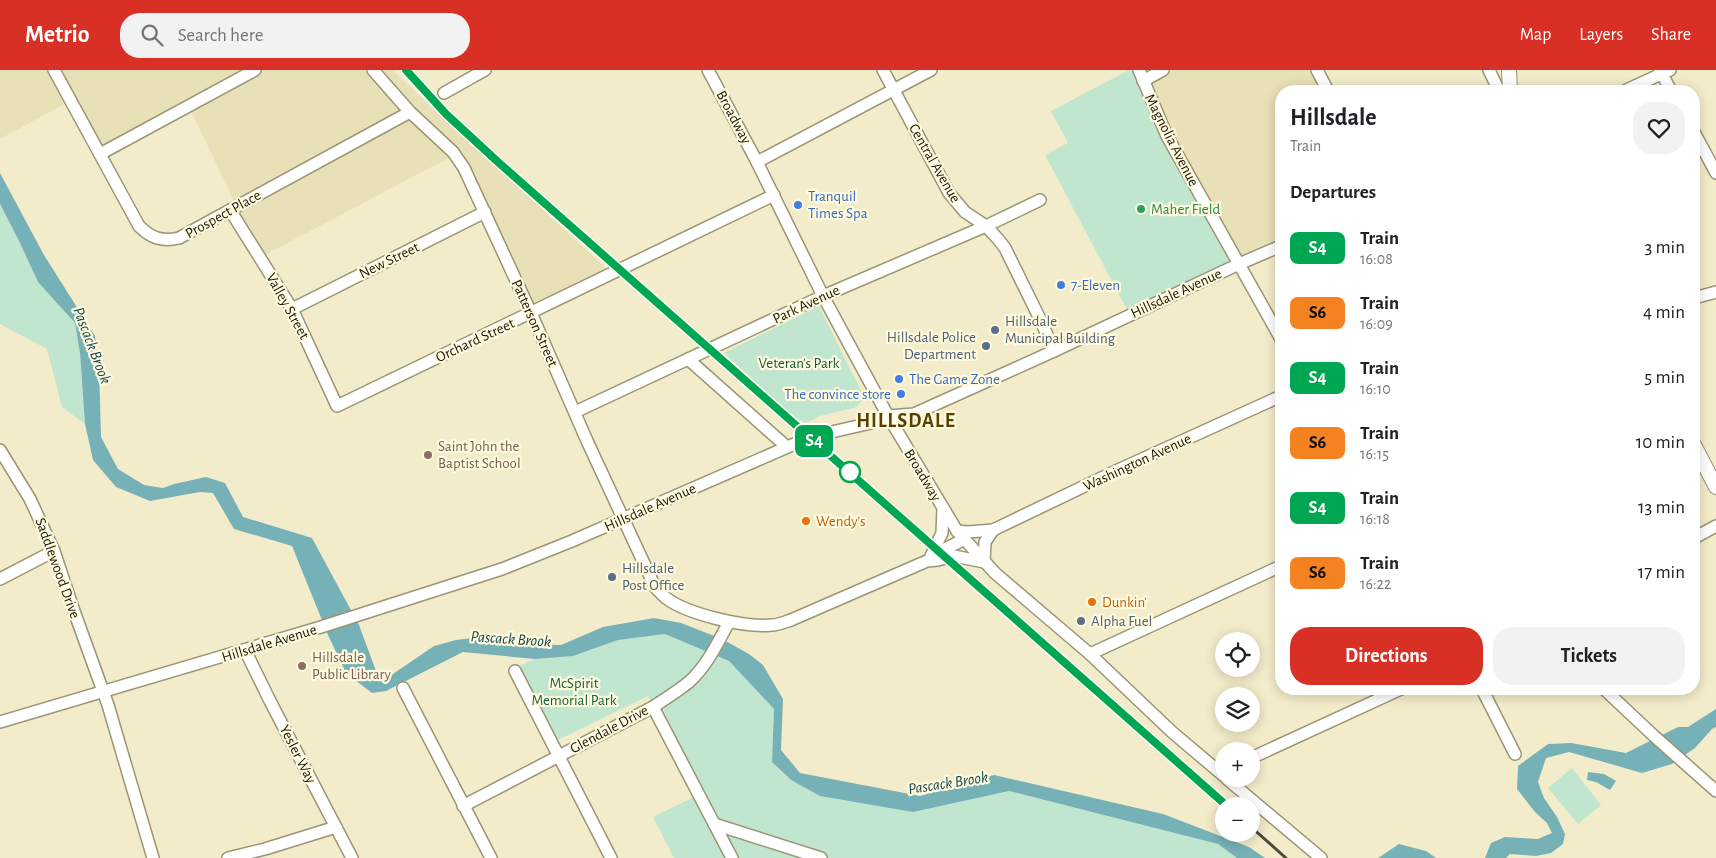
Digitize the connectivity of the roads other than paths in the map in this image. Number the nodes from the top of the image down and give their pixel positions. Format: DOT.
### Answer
graph roads {
  1 [pos="54,70"];
  2 [pos="255,70"];
  3 [pos="373,70"];
  4 [pos="486,70"];
  5 [pos="708,70"];
  6 [pos="883,70"];
  7 [pos="930,70"];
  8 [pos="1163,70"];
  9 [pos="1316,70"];
  10 [pos="1489,70"];
  11 [pos="1509,70"];
  12 [pos="1664,71"];
  13 [pos="1141,75"];
  14 [pos="1325,85"];
  15 [pos="1496,85"];
  16 [pos="1510,85"];
  17 [pos="1636,85"];
  18 [pos="1669,85"];
  19 [pos="894,90"];
  20 [pos="444,93"];
  21 [pos="410,112"];
  22 [pos="1700,143"];
  23 [pos="100,154"];
  24 [pos="758,162"];
  25 [pos="1716,173"];
  26 [pos="774,195"];
  27 [pos="1040,200"];
  28 [pos="230,210"];
  29 [pos="485,212"];
  30 [pos="986,226"];
  31 [pos="1275,249"];
  32 [pos="1239,264"];
  33 [pos="1716,292"];
  34 [pos="823,296"];
  35 [pos="1700,296"];
  36 [pos="292,308"];
  37 [pos="531,313"];
  38 [pos="1275,328"];
  39 [pos="1054,351"];
  40 [pos="688,359"];
  41 [pos="1275,399"];
  42 [pos="338,406"];
  43 [pos="574,412"];
  44 [pos="888,416"];
  45 [pos="787,447"];
  46 [pos="0,450"];
  47 [pos="1700,456"];
  48 [pos="1716,486"];
  49 [pos="943,508"];
  50 [pos="624,519"];
  51 [pos="1716,526"];
  52 [pos="993,530"];
  53 [pos="1700,535"];
  54 [pos="960,536"];
  55 [pos="54,551"];
  56 [pos="930,558"];
  57 [pos="984,562"];
  58 [pos="1275,569"];
  59 [pos="0,579"];
  60 [pos="666,598"];
  61 [pos="728,622"];
  62 [pos="246,650"];
  63 [pos="1090,654"];
  64 [pos="515,671"];
  65 [pos="403,688"];
  66 [pos="103,692"];
  67 [pos="1388,695"];
  68 [pos="1485,695"];
  69 [pos="1610,695"];
  70 [pos="653,706"];
  71 [pos="0,722"];
  72 [pos="1260,754"];
  73 [pos="1515,754"];
  74 [pos="558,756"];
  75 [pos="1215,768"];
  76 [pos="1238,787"];
  77 [pos="1716,791"];
  78 [pos="463,806"];
  79 [pos="714,824"];
  80 [pos="336,827"];
  81 [pos="153,858"];
  82 [pos="228,858"];
  83 [pos="352,858"];
  84 [pos="491,858"];
  85 [pos="611,858"];
  86 [pos="732,858"];
  87 [pos="821,858"];
  88 [pos="1321,858"];
  1 -- 23 [label="street, Prospect Place"];
  2 -- 23 [label="street"];
  3 -- 21 [label="street, Patterson Street"];
  4 -- 20 [label="street"];
  5 -- 24 [label="street, Broadway"];
  6 -- 19 [label="street, Central Avenue"];
  7 -- 19 [label="street"];
  8 -- 13 [label="street"];
  9 -- 14 [label="street"];
  10 -- 15 [label="street"];
  11 -- 16 [label="main road"];
  12 -- 17 [label="street"];
  12 -- 18 [label="street"];
  13 -- 32 [label="street, Magnolia Avenue"];
  19 -- 24 [label="street"];
  19 -- 30 [label="street, Central Avenue"];
  21 -- 28 [label="street, Prospect Place"];
  21 -- 29 [label="street, Patterson Street"];
  22 -- 25 [label="street"];
  23 -- 28 [label="street, Prospect Place"];
  24 -- 26 [label="street, Broadway"];
  26 -- 34 [label="street, Broadway"];
  26 -- 37 [label="street, Orchard Street"];
  27 -- 30 [label="street, Park Avenue"];
  28 -- 36 [label="street, Valley Street"];
  29 -- 36 [label="street, New Street"];
  29 -- 37 [label="street, Patterson Street"];
  30 -- 34 [label="street, Park Avenue"];
  30 -- 39 [label="street, Central Avenue"];
  31 -- 32 [label="street, Hillsdale Avenue"];
  32 -- 38 [label="street, Magnolia Avenue"];
  32 -- 39 [label="street, Hillsdale Avenue"];
  33 -- 35 [label="street"];
  34 -- 40 [label="street, Park Avenue"];
  34 -- 44 [label="street, Broadway"];
  36 -- 42 [label="street, Valley Street"];
  37 -- 42 [label="street, Orchard Street"];
  37 -- 43 [label="street, Patterson Street"];
  39 -- 44 [label="street, Hillsdale Avenue"];
  40 -- 43 [label="street, Park Avenue"];
  40 -- 45 [label="street"];
  41 -- 52 [label="street, Washington Avenue"];
  43 -- 50 [label="street, Patterson Street"];
  44 -- 45 [label="street, Hillsdale Avenue"];
  44 -- 49 [label="street, Broadway"];
  45 -- 50 [label="street, Hillsdale Avenue"];
  46 -- 55 [label="street, Saddlewood Drive"];
  47 -- 48 [label="main road"];
  49 -- 54 [label="street, Broadway"];
  49 -- 56 [label="street"];
  50 -- 60 [label="street, Patterson Street"];
  50 -- 62 [label="street, Hillsdale Avenue"];
  51 -- 53 [label="street"];
  52 -- 54 [label="street, Washington Avenue"];
  52 -- 57 [label="street"];
  54 -- 56 [label="street, Washington Avenue"];
  54 -- 57 [label="street, Broadway"];
  55 -- 59 [label="street"];
  55 -- 66 [label="street, Saddlewood Drive"];
  56 -- 57 [label="street, Washington Avenue"];
  56 -- 61 [label="street, Washington Avenue"];
  57 -- 63 [label="street, Broadway"];
  58 -- 63 [label="street"];
  60 -- 61 [label="street, Washington Avenue"];
  61 -- 70 [label="street, Glendale Drive"];
  62 -- 66 [label="street, Hillsdale Avenue"];
  62 -- 80 [label="street, Yesler Way"];
  63 -- 75 [label="street, Broadway"];
  64 -- 74 [label="street"];
  65 -- 78 [label="street"];
  66 -- 71 [label="street, Hillsdale Avenue"];
  66 -- 81 [label="street, Saddlewood Drive"];
  67 -- 72 [label="street"];
  68 -- 73 [label="street"];
  69 -- 77 [label="street"];
  70 -- 74 [label="street, Glendale Drive"];
  70 -- 79 [label="street"];
  74 -- 78 [label="street, Glendale Drive"];
  74 -- 85 [label="street"];
  76 -- 88 [label="street, Broadway"];
  78 -- 84 [label="street"];
  79 -- 86 [label="street"];
  79 -- 87 [label="street"];
  80 -- 82 [label="street"];
  80 -- 83 [label="street, Yesler Way"];
}
